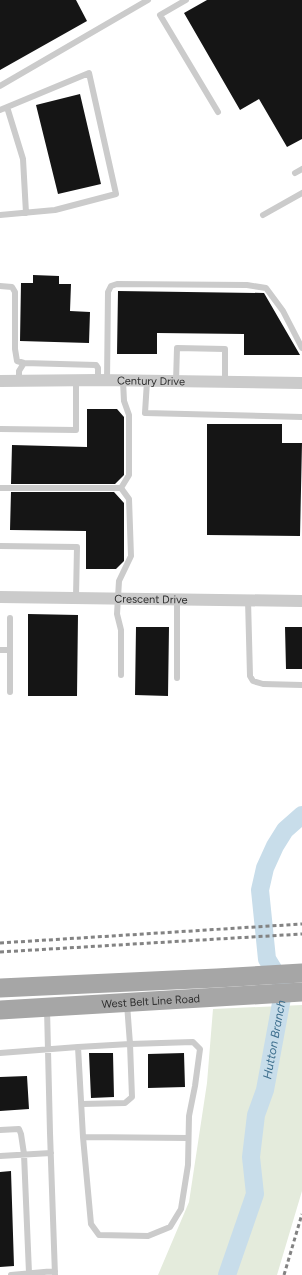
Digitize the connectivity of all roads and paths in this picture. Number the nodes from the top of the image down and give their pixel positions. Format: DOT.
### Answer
graph roads {
  1 [pos="132,0"];
  2 [pos="148,0"];
  3 [pos="186,0"];
  4 [pos="136,7"];
  5 [pos="0,86"];
  6 [pos="7,107"];
  7 [pos="0,110"];
  8 [pos="218,112"];
  9 [pos="302,169"];
  10 [pos="295,173"];
  11 [pos="302,193"];
  12 [pos="26,213"];
  13 [pos="0,215"];
  14 [pos="262,216"];
  15 [pos="0,286"];
  16 [pos="302,348"];
  17 [pos="24,364"];
  18 [pos="103,380"];
  19 [pos="0,381"];
  20 [pos="19,381"];
  21 [pos="76,381"];
  22 [pos="123,381"];
  23 [pos="147,381"];
  24 [pos="176,382"];
  25 [pos="225,382"];
  26 [pos="302,383"];
  27 [pos="302,417"];
  28 [pos="0,429"];
  29 [pos="0,488"];
  30 [pos="121,488"];
  31 [pos="0,546"];
  32 [pos="0,597"];
  33 [pos="76,597"];
  34 [pos="118,598"];
  35 [pos="177,599"];
  36 [pos="248,600"];
  37 [pos="302,600"];
  38 [pos="10,618"];
  39 [pos="0,650"];
  40 [pos="10,650"];
  41 [pos="121,676"];
  42 [pos="178,678"];
  43 [pos="302,685"];
  44 [pos="10,692"];
  45 [pos="302,973"];
  46 [pos="47,986"];
  47 [pos="0,988"];
  48 [pos="302,992"];
  49 [pos="127,1002"];
  50 [pos="47,1007"];
  51 [pos="0,1010"];
  52 [pos="130,1044"];
  53 [pos="78,1047"];
  54 [pos="48,1049"];
  55 [pos="0,1053"];
  56 [pos="82,1104"];
  57 [pos="0,1130"];
  58 [pos="83,1137"];
  59 [pos="188,1138"];
  60 [pos="51,1153"];
  61 [pos="24,1154"];
  62 [pos="0,1156"];
  63 [pos="29,1273"];
  64 [pos="55,1273"];
  65 [pos="12,1275"];
  1 -- 4 [label="lane"];
  2 -- 4 [label="lane"];
  3 -- 8 [label="lane"];
  4 -- 5 [label="lane"];
  6 -- 7 [label="lane"];
  6 -- 12 [label="lane"];
  6 -- 12 [label="lane"];
  9 -- 10 [label="lane"];
  11 -- 14 [label="lane"];
  12 -- 13 [label="lane"];
  15 -- 17 [label="lane"];
  16 -- 18 [label="lane"];
  17 -- 18 [label="lane"];
  17 -- 20 [label="lane"];
  18 -- 21 [label="street, Century Drive"];
  18 -- 22 [label="street, Century Drive"];
  19 -- 20 [label="street, Century Drive"];
  20 -- 21 [label="street, Century Drive"];
  21 -- 28 [label="lane"];
  22 -- 23 [label="street, Century Drive"];
  22 -- 30 [label="lane"];
  23 -- 24 [label="street, Century Drive"];
  23 -- 27 [label="lane"];
  24 -- 25 [label="street, Century Drive"];
  24 -- 25 [label="lane"];
  25 -- 26 [label="street, Century Drive"];
  29 -- 30 [label="lane"];
  30 -- 34 [label="lane"];
  31 -- 33 [label="lane"];
  32 -- 33 [label="street, Crescent Drive"];
  33 -- 34 [label="street, Crescent Drive"];
  34 -- 35 [label="street, Crescent Drive"];
  34 -- 41 [label="lane"];
  35 -- 36 [label="street, Crescent Drive"];
  35 -- 42 [label="lane"];
  36 -- 37 [label="street, Crescent Drive"];
  36 -- 43 [label="lane"];
  38 -- 40 [label="lane"];
  39 -- 40 [label="lane"];
  40 -- 44 [label="lane"];
  45 -- 46 [label="main road, West Belt Line Road"];
  46 -- 47 [label="main road, West Belt Line Road"];
  46 -- 50 [label="main road"];
  48 -- 49 [label="main road, West Belt Line Road"];
  49 -- 50 [label="main road, West Belt Line Road"];
  49 -- 52 [label="lane"];
  50 -- 51 [label="main road, West Belt Line Road"];
  50 -- 54 [label="lane"];
  52 -- 53 [label="lane"];
  52 -- 56 [label="lane"];
  52 -- 59 [label="lane"];
  53 -- 54 [label="lane"];
  53 -- 56 [label="lane"];
  54 -- 55 [label="lane"];
  54 -- 60 [label="lane"];
  56 -- 58 [label="lane"];
  57 -- 61 [label="lane"];
  58 -- 59 [label="lane"];
  58 -- 59 [label="lane"];
  60 -- 61 [label="lane"];
  60 -- 64 [label="lane"];
  61 -- 62 [label="lane"];
  61 -- 63 [label="lane"];
  63 -- 64 [label="lane"];
  63 -- 65 [label="lane"];
}
